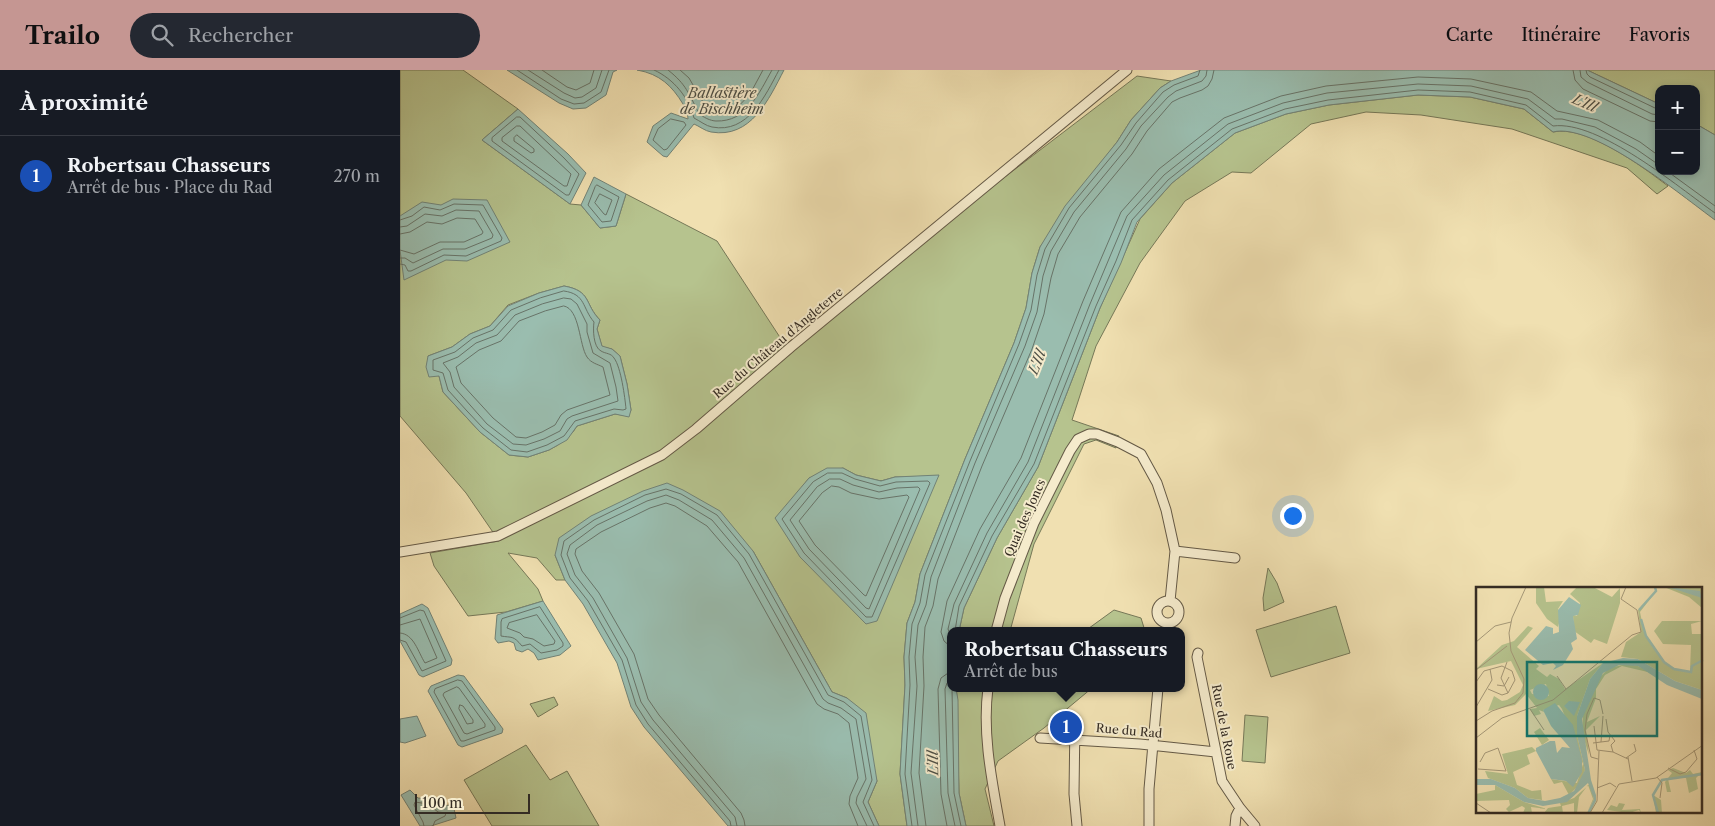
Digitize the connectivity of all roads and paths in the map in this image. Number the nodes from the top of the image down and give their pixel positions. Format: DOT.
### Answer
graph roads {
  1 [pos="1127,70"];
  2 [pos="1175,551"];
  3 [pos="400,552"];
  4 [pos="1235,558"];
  5 [pos="1170,601"];
  6 [pos="997,627"];
  7 [pos="1166,627"];
  8 [pos="1198,653"];
  9 [pos="988,692"];
  10 [pos="1158,692"];
  11 [pos="1076,719"];
  12 [pos="1040,738"];
  13 [pos="1074,739"];
  14 [pos="1153,745"];
  15 [pos="1216,752"];
  16 [pos="1240,808"];
  17 [pos="1000,826"];
  18 [pos="1077,826"];
  19 [pos="1149,826"];
  20 [pos="1235,826"];
  21 [pos="1255,826"];
  1 -- 3 [label="street, Rue du Château d'Angleterre"];
  2 -- 4 [label="street"];
  2 -- 5 [label="street"];
  2 -- 6 [label="street, Quai des Joncs"];
  5 -- 7 [label="street"];
  5 -- 7 [label="street"];
  8 -- 15 [label="street, Rue de la Roue"];
  9 -- 17 [label="street"];
  10 -- 14 [label="street"];
  11 -- 13 [label="street"];
  12 -- 13 [label="street, Rue du Rad"];
  13 -- 14 [label="street, Rue du Rad"];
  13 -- 18 [label="street"];
  14 -- 15 [label="street, Rue du Rad"];
  14 -- 19 [label="street"];
  15 -- 16 [label="street, Rue de la Roue"];
  16 -- 20 [label="street"];
  16 -- 21 [label="street, Rue de la Roue"];
}
